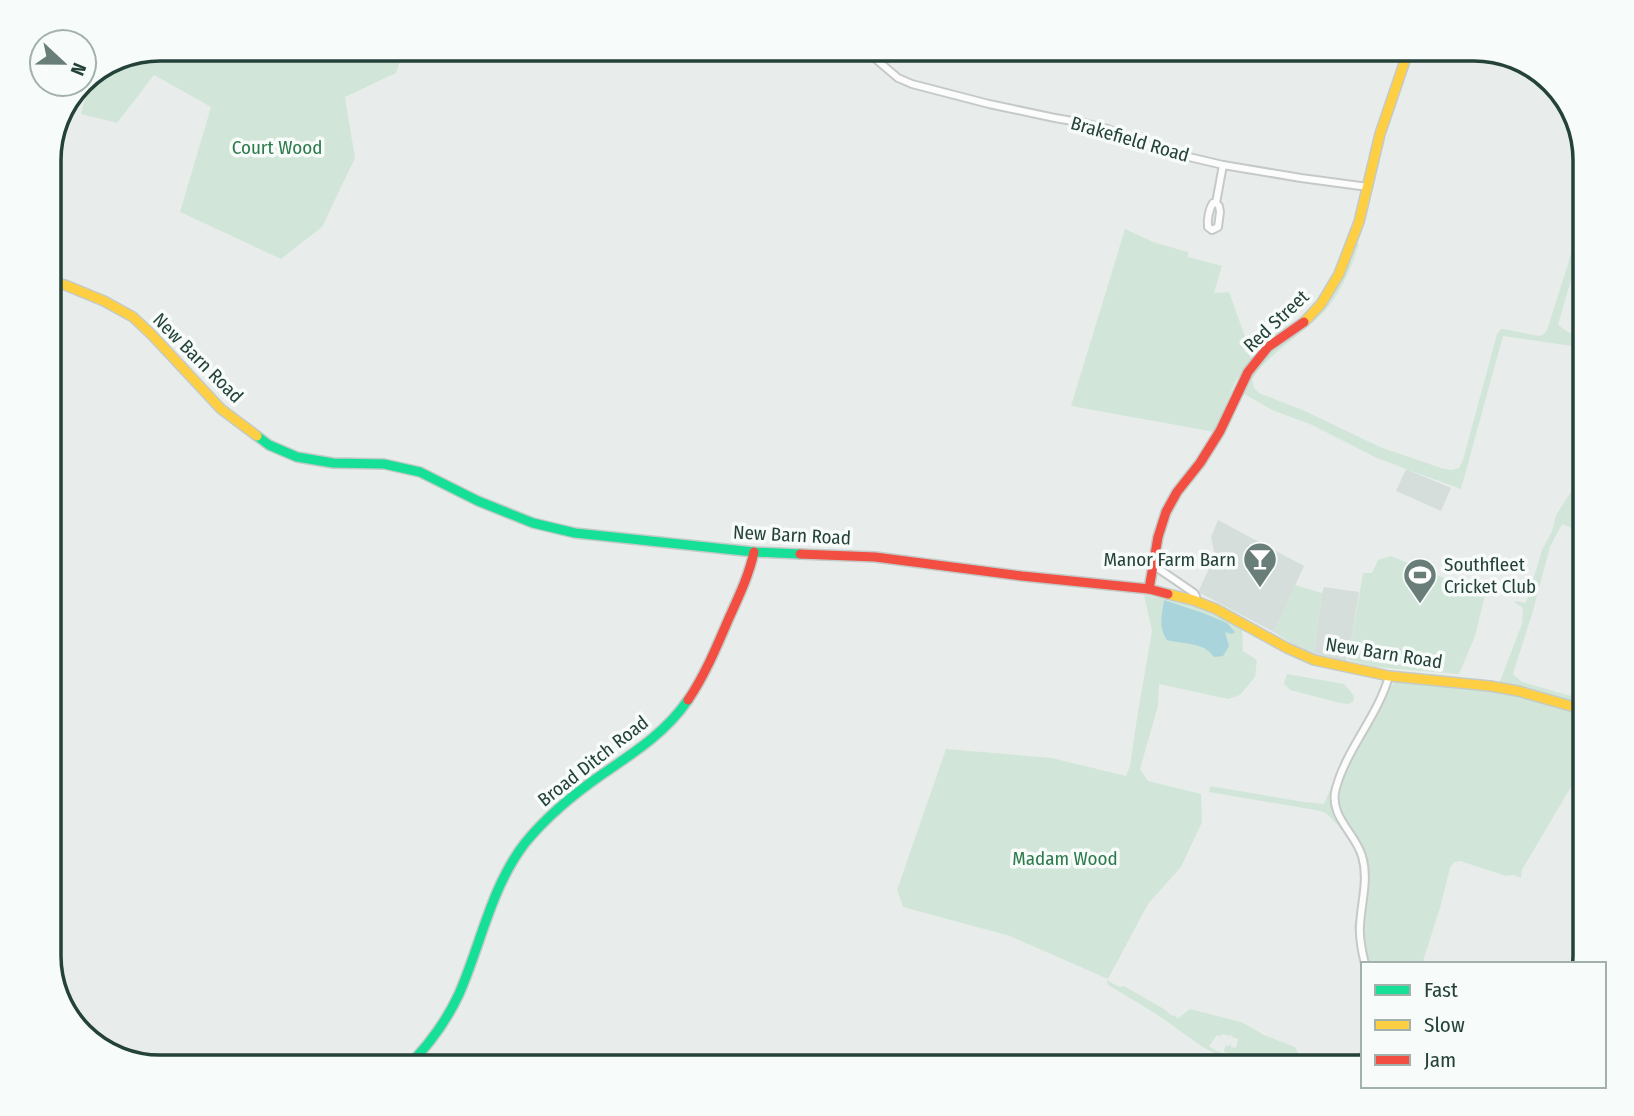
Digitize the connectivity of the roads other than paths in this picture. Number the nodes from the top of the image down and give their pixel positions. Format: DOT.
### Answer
graph roads {
  1 [pos="878,61"];
  2 [pos="1405,61"];
  3 [pos="1223,165"];
  4 [pos="1368,187"];
  5 [pos="1216,203"];
  6 [pos="61,284"];
  7 [pos="754,552"];
  8 [pos="1153,565"];
  9 [pos="1149,589"];
  10 [pos="1195,600"];
  11 [pos="1389,676"];
  12 [pos="1573,706"];
  13 [pos="1365,962"];
  14 [pos="421,1055"];
  1 -- 3 [label="street, Brakefield Road"];
  2 -- 4 [label="street, Red Street"];
  3 -- 4 [label="street, Brakefield Road"];
  3 -- 5 [label="street"];
  4 -- 8 [label="street, Red Street"];
  6 -- 7 [label="street, New Barn Road"];
  7 -- 9 [label="street, New Barn Road"];
  7 -- 14 [label="street, Broad Ditch Road"];
  8 -- 9 [label="street, Red Street"];
  8 -- 10 [label="street"];
  9 -- 10 [label="street, New Barn Road"];
  10 -- 11 [label="street, New Barn Road"];
  11 -- 12 [label="street, New Barn Road"];
  11 -- 13 [label="street"];
}
